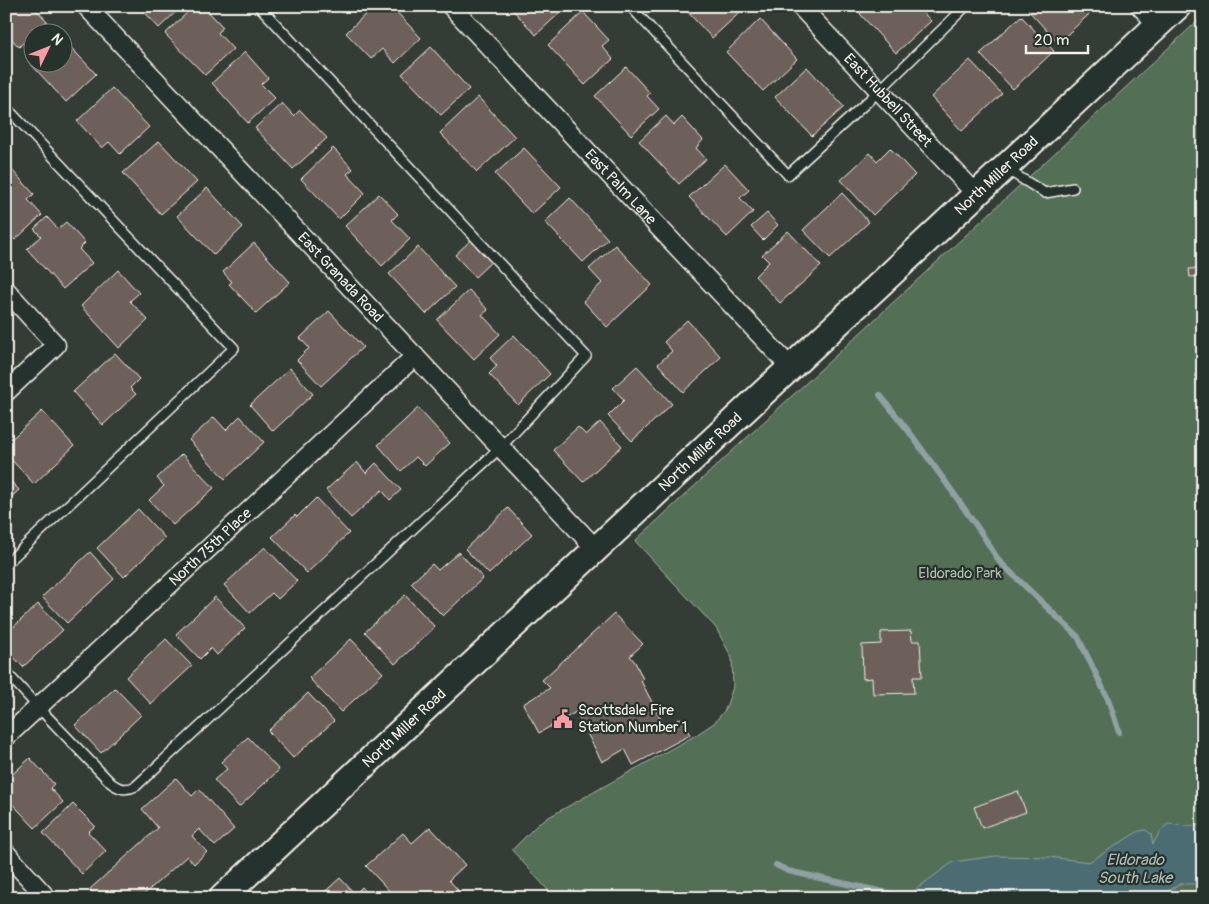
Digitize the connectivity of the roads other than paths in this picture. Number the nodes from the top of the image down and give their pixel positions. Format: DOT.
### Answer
graph roads {
  1 [pos="86,6"];
  2 [pos="259,6"];
  3 [pos="451,6"];
  4 [pos="630,6"];
  5 [pos="800,6"];
  6 [pos="966,6"];
  7 [pos="1140,6"];
  8 [pos="1178,6"];
  9 [pos="1158,25"];
  10 [pos="880,91"];
  11 [pos="6,106"];
  12 [pos="1004,168"];
  13 [pos="1073,188"];
  14 [pos="976,194"];
  15 [pos="6,290"];
  16 [pos="415,356"];
  17 [pos="790,367"];
  18 [pos="6,392"];
  19 [pos="500,448"];
  20 [pos="596,549"];
  21 [pos="6,564"];
  22 [pos="6,672"];
  23 [pos="38,707"];
  24 [pos="6,737"];
  25 [pos="6,853"];
  26 [pos="47,898"];
  27 [pos="222,898"];
  1 -- 16 [label="street, East Granada Road"];
  2 -- 19 [label="lane"];
  3 -- 17 [label="street, East Palm Lane"];
  4 -- 10 [label="lane"];
  5 -- 10 [label="street, East Hubbell Street"];
  6 -- 10 [label="lane"];
  7 -- 9 [label="street"];
  8 -- 9 [label="street, North Miller Road"];
  9 -- 12 [label="street, North Miller Road"];
  10 -- 14 [label="street, East Hubbell Street"];
  11 -- 21 [label="lane"];
  12 -- 13 [label="lane"];
  12 -- 14 [label="street, North Miller Road"];
  14 -- 17 [label="street, North Miller Road"];
  15 -- 18 [label="street"];
  16 -- 19 [label="street, East Granada Road"];
  16 -- 23 [label="street, North 75th Place"];
  17 -- 20 [label="street, North Miller Road"];
  19 -- 20 [label="street, East Granada Road"];
  19 -- 23 [label="lane"];
  20 -- 27 [label="street, North Miller Road"];
  22 -- 23 [label="lane"];
  23 -- 24 [label="street, North 75th Place"];
  25 -- 26 [label="street"];
}
